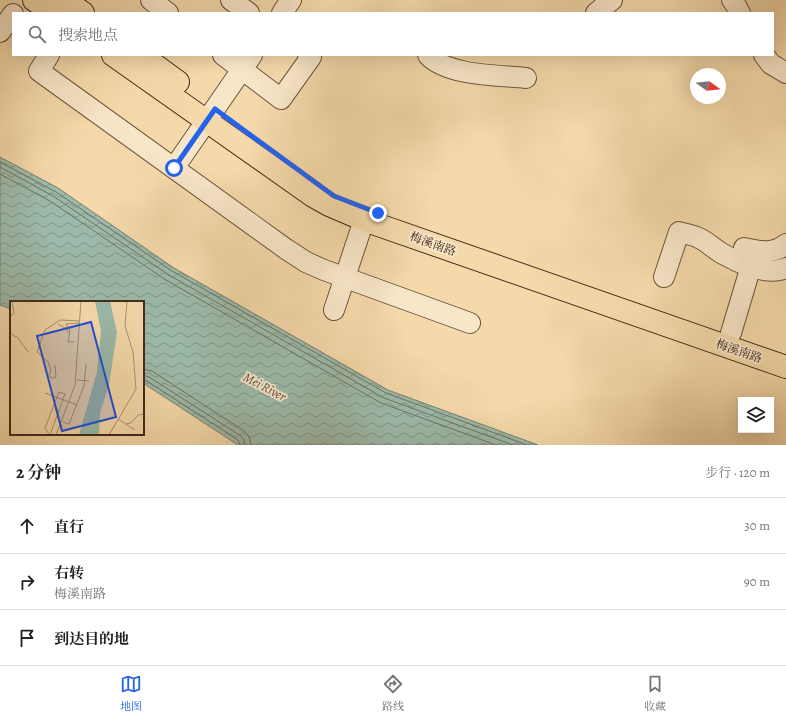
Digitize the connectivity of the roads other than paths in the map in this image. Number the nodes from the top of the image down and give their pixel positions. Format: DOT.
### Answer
graph roads {
  1 [pos="23,0"];
  2 [pos="34,0"];
  3 [pos="65,0"];
  4 [pos="151,0"];
  5 [pos="231,0"];
  6 [pos="291,0"];
  7 [pos="612,0"];
  8 [pos="732,0"];
  9 [pos="14,12"];
  10 [pos="52,12"];
  11 [pos="82,12"];
  12 [pos="167,12"];
  13 [pos="248,12"];
  14 [pos="283,12"];
  15 [pos="597,12"];
  16 [pos="739,12"];
  17 [pos="12,14"];
  18 [pos="0,32"];
  19 [pos="48,56"];
  20 [pos="115,56"];
  21 [pos="141,56"];
  22 [pos="226,56"];
  23 [pos="310,56"];
  24 [pos="429,56"];
  25 [pos="765,56"];
  26 [pos="247,62"];
  27 [pos="786,73"];
  28 [pos="526,78"];
  29 [pos="211,115"];
  30 [pos="174,168"];
  31 [pos="364,220"];
  32 [pos="786,244"];
  33 [pos="744,248"];
  34 [pos="751,266"];
  35 [pos="786,268"];
  36 [pos="664,277"];
  37 [pos="345,278"];
  38 [pos="334,310"];
  39 [pos="470,323"];
  40 [pos="731,333"];
  41 [pos="786,352"];
  42 [pos="786,367"];
  1 -- 9 [label="street"];
  2 -- 10 [label="main road"];
  3 -- 11 [label="main road"];
  4 -- 12 [label="street"];
  5 -- 13 [label="street"];
  6 -- 14 [label="street"];
  7 -- 15 [label="street"];
  8 -- 16 [label="street"];
  17 -- 18 [label="street"];
  19 -- 30 [label="street"];
  20 -- 29 [label="main road, 梅溪南路"];
  21 -- 29 [label="main road, 梅溪南路"];
  22 -- 26 [label="street"];
  23 -- 26 [label="street"];
  24 -- 28 [label="street"];
  25 -- 27 [label="street"];
  26 -- 29 [label="street"];
  29 -- 30 [label="street"];
  29 -- 31 [label="main road, 梅溪南路"];
  29 -- 40 [label="main road, 梅溪南路"];
  30 -- 37 [label="street"];
  31 -- 37 [label="street"];
  31 -- 42 [label="main road, 梅溪南路"];
  32 -- 33 [label="street"];
  34 -- 35 [label="street"];
  34 -- 36 [label="street"];
  34 -- 40 [label="street"];
  37 -- 38 [label="street"];
  37 -- 39 [label="street"];
  40 -- 41 [label="main road, 梅溪南路"];
}
